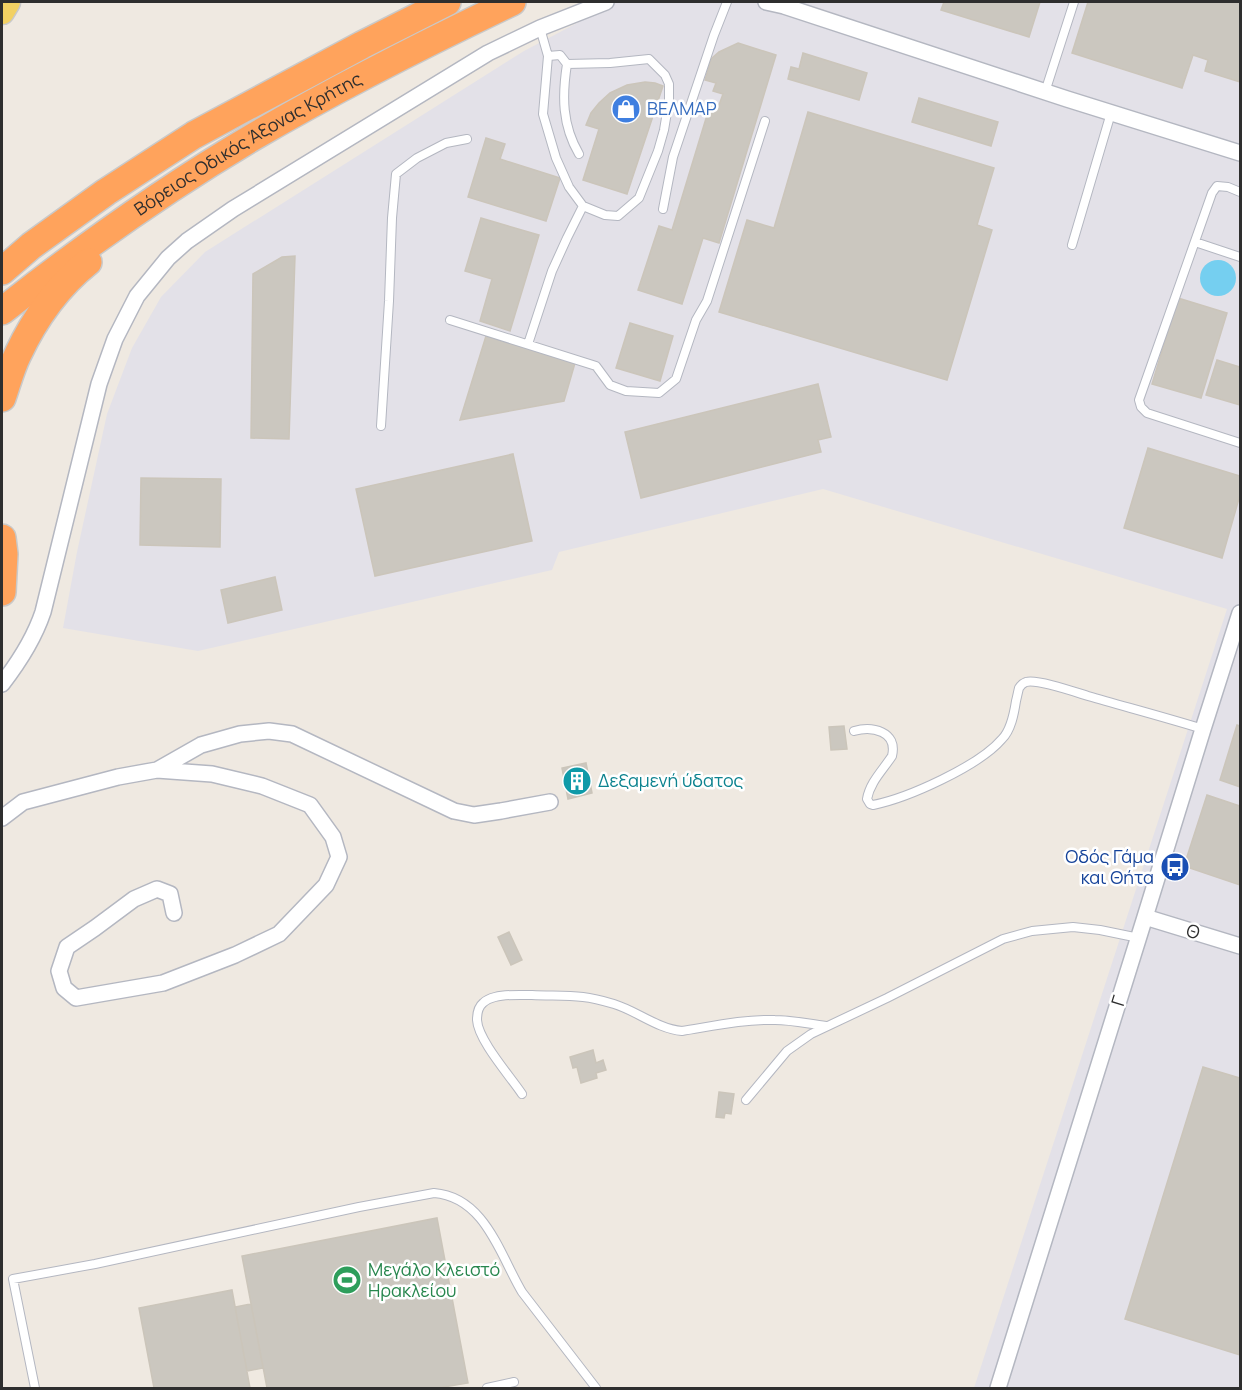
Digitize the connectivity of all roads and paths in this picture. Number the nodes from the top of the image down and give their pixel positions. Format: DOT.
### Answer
graph roads {
  1 [pos="8,2"];
  2 [pos="447,2"];
  3 [pos="512,2"];
  4 [pos="606,2"];
  5 [pos="727,2"];
  6 [pos="766,2"];
  7 [pos="1074,2"];
  8 [pos="784,4"];
  9 [pos="2,12"];
  10 [pos="540,28"];
  11 [pos="548,56"];
  12 [pos="567,64"];
  13 [pos="341,87"];
  14 [pos="1045,92"];
  15 [pos="1111,113"];
  16 [pos="765,121"];
  17 [pos="467,139"];
  18 [pos="1240,153"];
  19 [pos="579,154"];
  20 [pos="1240,192"];
  21 [pos="583,206"];
  22 [pos="663,209"];
  23 [pos="1195,242"];
  24 [pos="1072,245"];
  25 [pos="1240,257"];
  26 [pos="2,271"];
  27 [pos="2,311"];
  28 [pos="450,320"];
  29 [pos="528,344"];
  30 [pos="2,398"];
  31 [pos="381,426"];
  32 [pos="1240,443"];
  33 [pos="2,538"];
  34 [pos="2,592"];
  35 [pos="1240,613"];
  36 [pos="2,684"];
  37 [pos="1203,729"];
  38 [pos="854,731"];
  39 [pos="157,770"];
  40 [pos="550,802"];
  41 [pos="2,818"];
  42 [pos="174,914"];
  43 [pos="1145,917"];
  44 [pos="1139,938"];
  45 [pos="1240,946"];
  46 [pos="826,1026"];
  47 [pos="522,1094"];
  48 [pos="746,1100"];
  49 [pos="514,1382"];
  50 [pos="35,1389"];
  51 [pos="487,1389"];
  52 [pos="596,1389"];
  53 [pos="998,1389"];
  1 -- 9 [label="main road"];
  2 -- 26 [label="highway, Βόρειος Οδικός Άξονας Κρήτης"];
  3 -- 13 [label="highway, Βόρειος Οδικός Άξονας Κρήτης"];
  4 -- 10 [label="street"];
  5 -- 22 [label="lane"];
  6 -- 8 [label="street"];
  7 -- 14 [label="lane"];
  8 -- 14 [label="street"];
  10 -- 11 [label="lane"];
  10 -- 36 [label="street"];
  11 -- 12 [label="lane"];
  11 -- 21 [label="lane"];
  12 -- 19 [label="lane"];
  12 -- 21 [label="lane"];
  13 -- 27 [label="highway, Βόρειος Οδικός Άξονας Κρήτης"];
  13 -- 30 [label="highway"];
  14 -- 15 [label="street"];
  15 -- 18 [label="street"];
  15 -- 24 [label="lane"];
  16 -- 29 [label="lane"];
  17 -- 31 [label="lane"];
  20 -- 23 [label="lane"];
  21 -- 29 [label="lane"];
  23 -- 25 [label="lane"];
  23 -- 32 [label="lane"];
  28 -- 29 [label="lane"];
  33 -- 34 [label="highway"];
  35 -- 37 [label="street, Γ"];
  37 -- 38 [label="lane"];
  37 -- 43 [label="street, Γ"];
  39 -- 40 [label="street"];
  39 -- 41 [label="street"];
  39 -- 42 [label="street"];
  43 -- 44 [label="street, Γ"];
  43 -- 45 [label="street, Θ"];
  44 -- 46 [label="lane"];
  44 -- 53 [label="street, Γ"];
  46 -- 47 [label="lane"];
  46 -- 48 [label="lane"];
  49 -- 51 [label="lane"];
  50 -- 52 [label="lane"];
}
